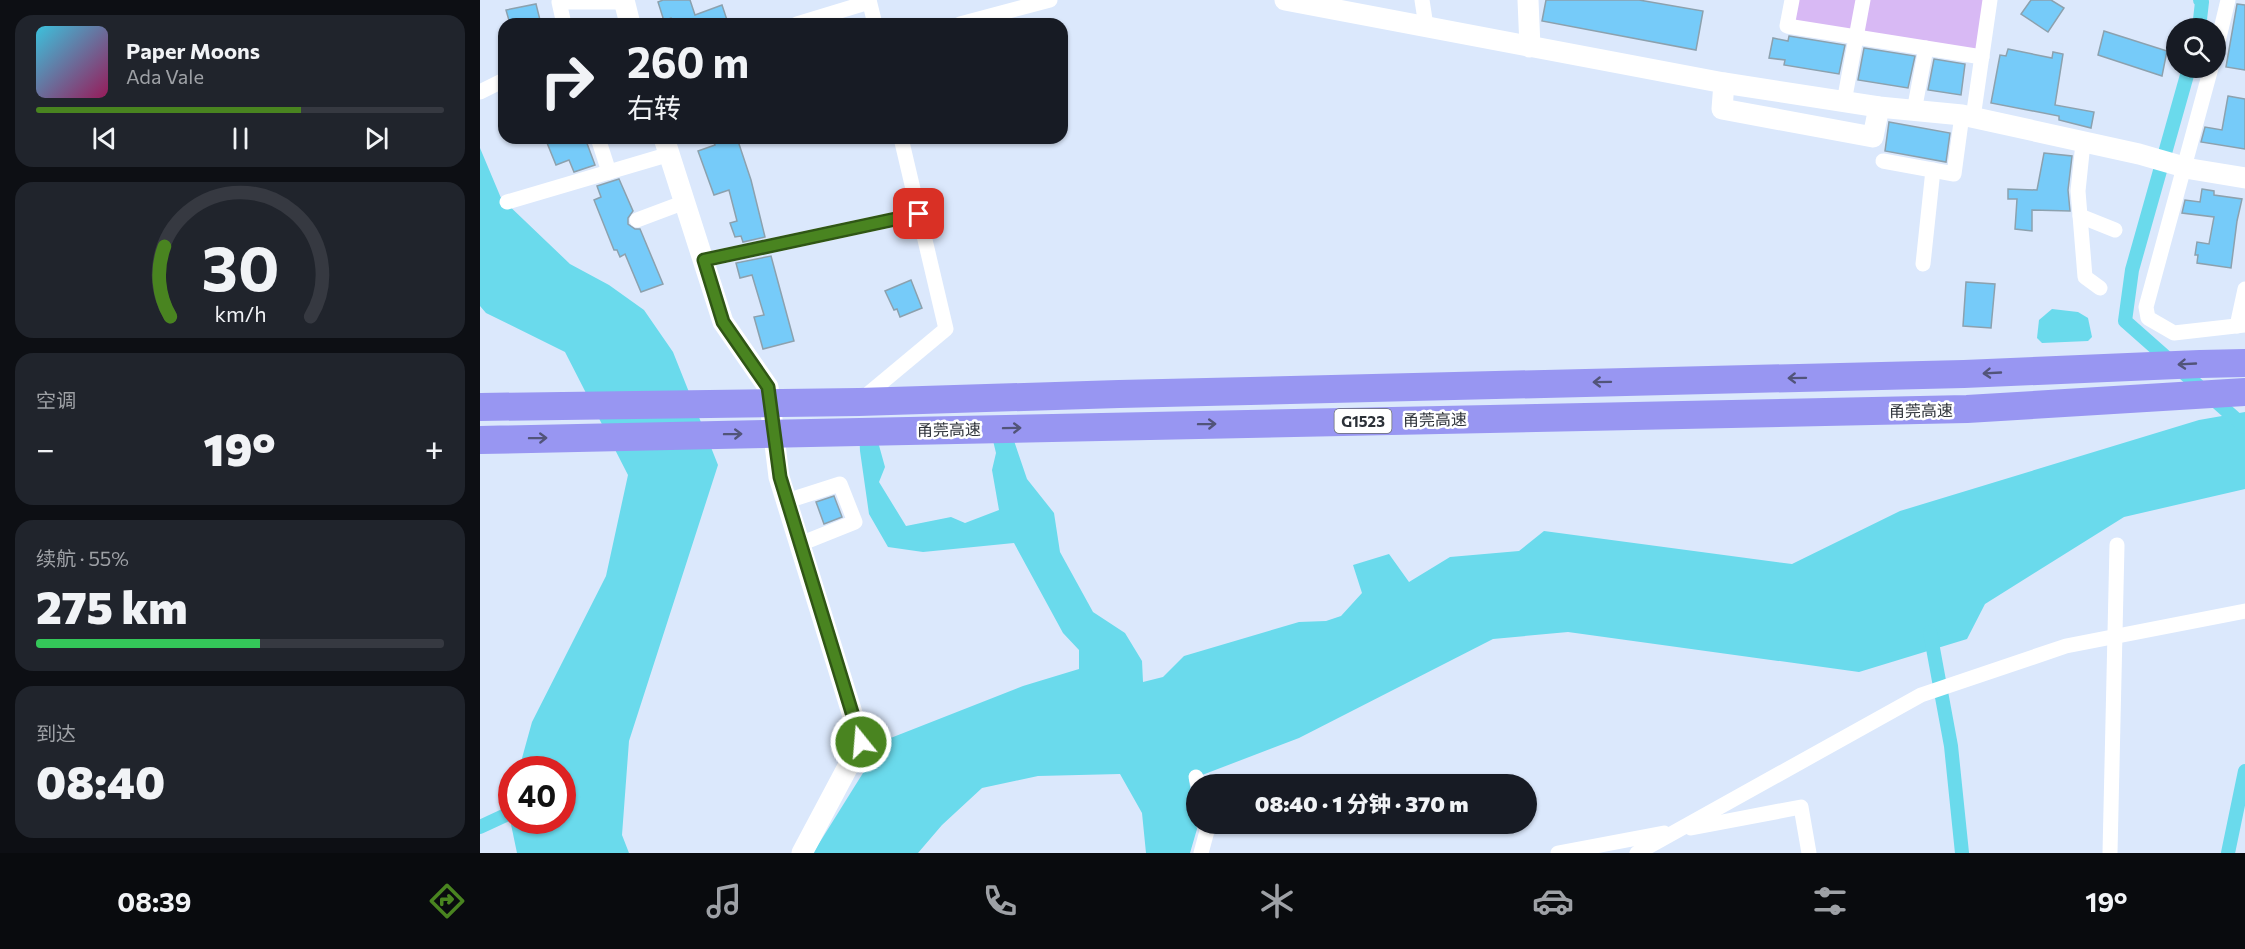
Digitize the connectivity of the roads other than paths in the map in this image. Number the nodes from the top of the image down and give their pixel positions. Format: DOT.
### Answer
graph roads {
  1 [pos="1050,0"];
  2 [pos="1285,0"];
  3 [pos="1422,0"];
  4 [pos="1528,0"];
  5 [pos="1791,0"];
  6 [pos="1863,0"];
  7 [pos="1990,0"];
  8 [pos="2228,0"];
  9 [pos="559,1"];
  10 [pos="624,1"];
  11 [pos="869,1"];
  12 [pos="563,18"];
  13 [pos="628,18"];
  14 [pos="816,18"];
  15 [pos="873,18"];
  16 [pos="982,18"];
  17 [pos="2224,18"];
  18 [pos="1426,26"];
  19 [pos="1857,37"];
  20 [pos="1530,47"];
  21 [pos="1926,48"];
  22 [pos="1982,57"];
  23 [pos="2208,78"];
  24 [pos="498,83"];
  25 [pos="1724,83"];
  26 [pos="480,92"];
  27 [pos="1844,102"];
  28 [pos="1880,107"];
  29 [pos="1914,111"];
  30 [pos="1967,117"];
  31 [pos="2084,143"];
  32 [pos="600,144"];
  33 [pos="903,144"];
  34 [pos="667,146"];
  35 [pos="1883,161"];
  36 [pos="1933,170"];
  37 [pos="609,172"];
  38 [pos="2245,178"];
  39 [pos="507,202"];
  40 [pos="685,202"];
  41 [pos="919,214"];
  42 [pos="2080,216"];
  43 [pos="637,220"];
  44 [pos="2115,231"];
  45 [pos="704,260"];
  46 [pos="1923,264"];
  47 [pos="2100,288"];
  48 [pos="2245,289"];
  49 [pos="2241,326"];
  50 [pos="2245,363"];
  51 [pos="2245,392"];
  52 [pos="859,402"];
  53 [pos="480,407"];
  54 [pos="480,440"];
  55 [pos="787,501"];
  56 [pos="800,544"];
  57 [pos="2117,545"];
  58 [pos="2245,611"];
  59 [pos="2115,636"];
  60 [pos="1679,830"];
  61 [pos="1206,834"];
  62 [pos="802,853"];
  63 [pos="1201,853"];
  64 [pos="1558,853"];
  65 [pos="1637,853"];
  66 [pos="1809,853"];
  67 [pos="2110,853"];
  1 -- 16 [label="street"];
  2 -- 18 [label="street"];
  3 -- 18 [label="street"];
  4 -- 20 [label="street"];
  5 -- 19 [label="street"];
  6 -- 19 [label="street"];
  7 -- 22 [label="street"];
  8 -- 17 [label="street"];
  9 -- 10 [label="street"];
  9 -- 12 [label="street"];
  10 -- 13 [label="street"];
  11 -- 14 [label="street"];
  11 -- 15 [label="street"];
  18 -- 20 [label="street"];
  19 -- 21 [label="street"];
  19 -- 27 [label="street"];
  20 -- 25 [label="street"];
  21 -- 22 [label="street"];
  21 -- 29 [label="street"];
  22 -- 30 [label="street"];
  23 -- 49 [label="street"];
  24 -- 26 [label="street"];
  25 -- 27 [label="street"];
  25 -- 28 [label="street"];
  27 -- 28 [label="street"];
  28 -- 29 [label="street"];
  29 -- 30 [label="street"];
  30 -- 31 [label="street"];
  30 -- 36 [label="street"];
  31 -- 38 [label="street"];
  31 -- 42 [label="street"];
  32 -- 37 [label="street"];
  33 -- 41 [label="street"];
  34 -- 37 [label="street"];
  34 -- 40 [label="street"];
  35 -- 36 [label="street"];
  36 -- 46 [label="street"];
  37 -- 39 [label="street"];
  40 -- 43 [label="street"];
  40 -- 45 [label="street"];
  41 -- 45 [label="street"];
  41 -- 52 [label="street"];
  42 -- 44 [label="street"];
  42 -- 47 [label="street"];
  45 -- 55 [label="street"];
  48 -- 49 [label="street"];
  50 -- 52 [label="highway, 甬莞高速 / G1523, one-way"];
  54 -- 51 [label="highway, 甬莞高速 / G1523, one-way"];
  52 -- 53 [label="highway, 甬莞高速 / G1523"];
  55 -- 56 [label="street"];
  55 -- 56 [label="street"];
  56 -- 62 [label="street"];
  57 -- 59 [label="street"];
  58 -- 59 [label="street"];
  59 -- 60 [label="street"];
  59 -- 67 [label="street"];
  60 -- 64 [label="street"];
  60 -- 65 [label="street"];
  60 -- 66 [label="street"];
  61 -- 63 [label="street"];
}
